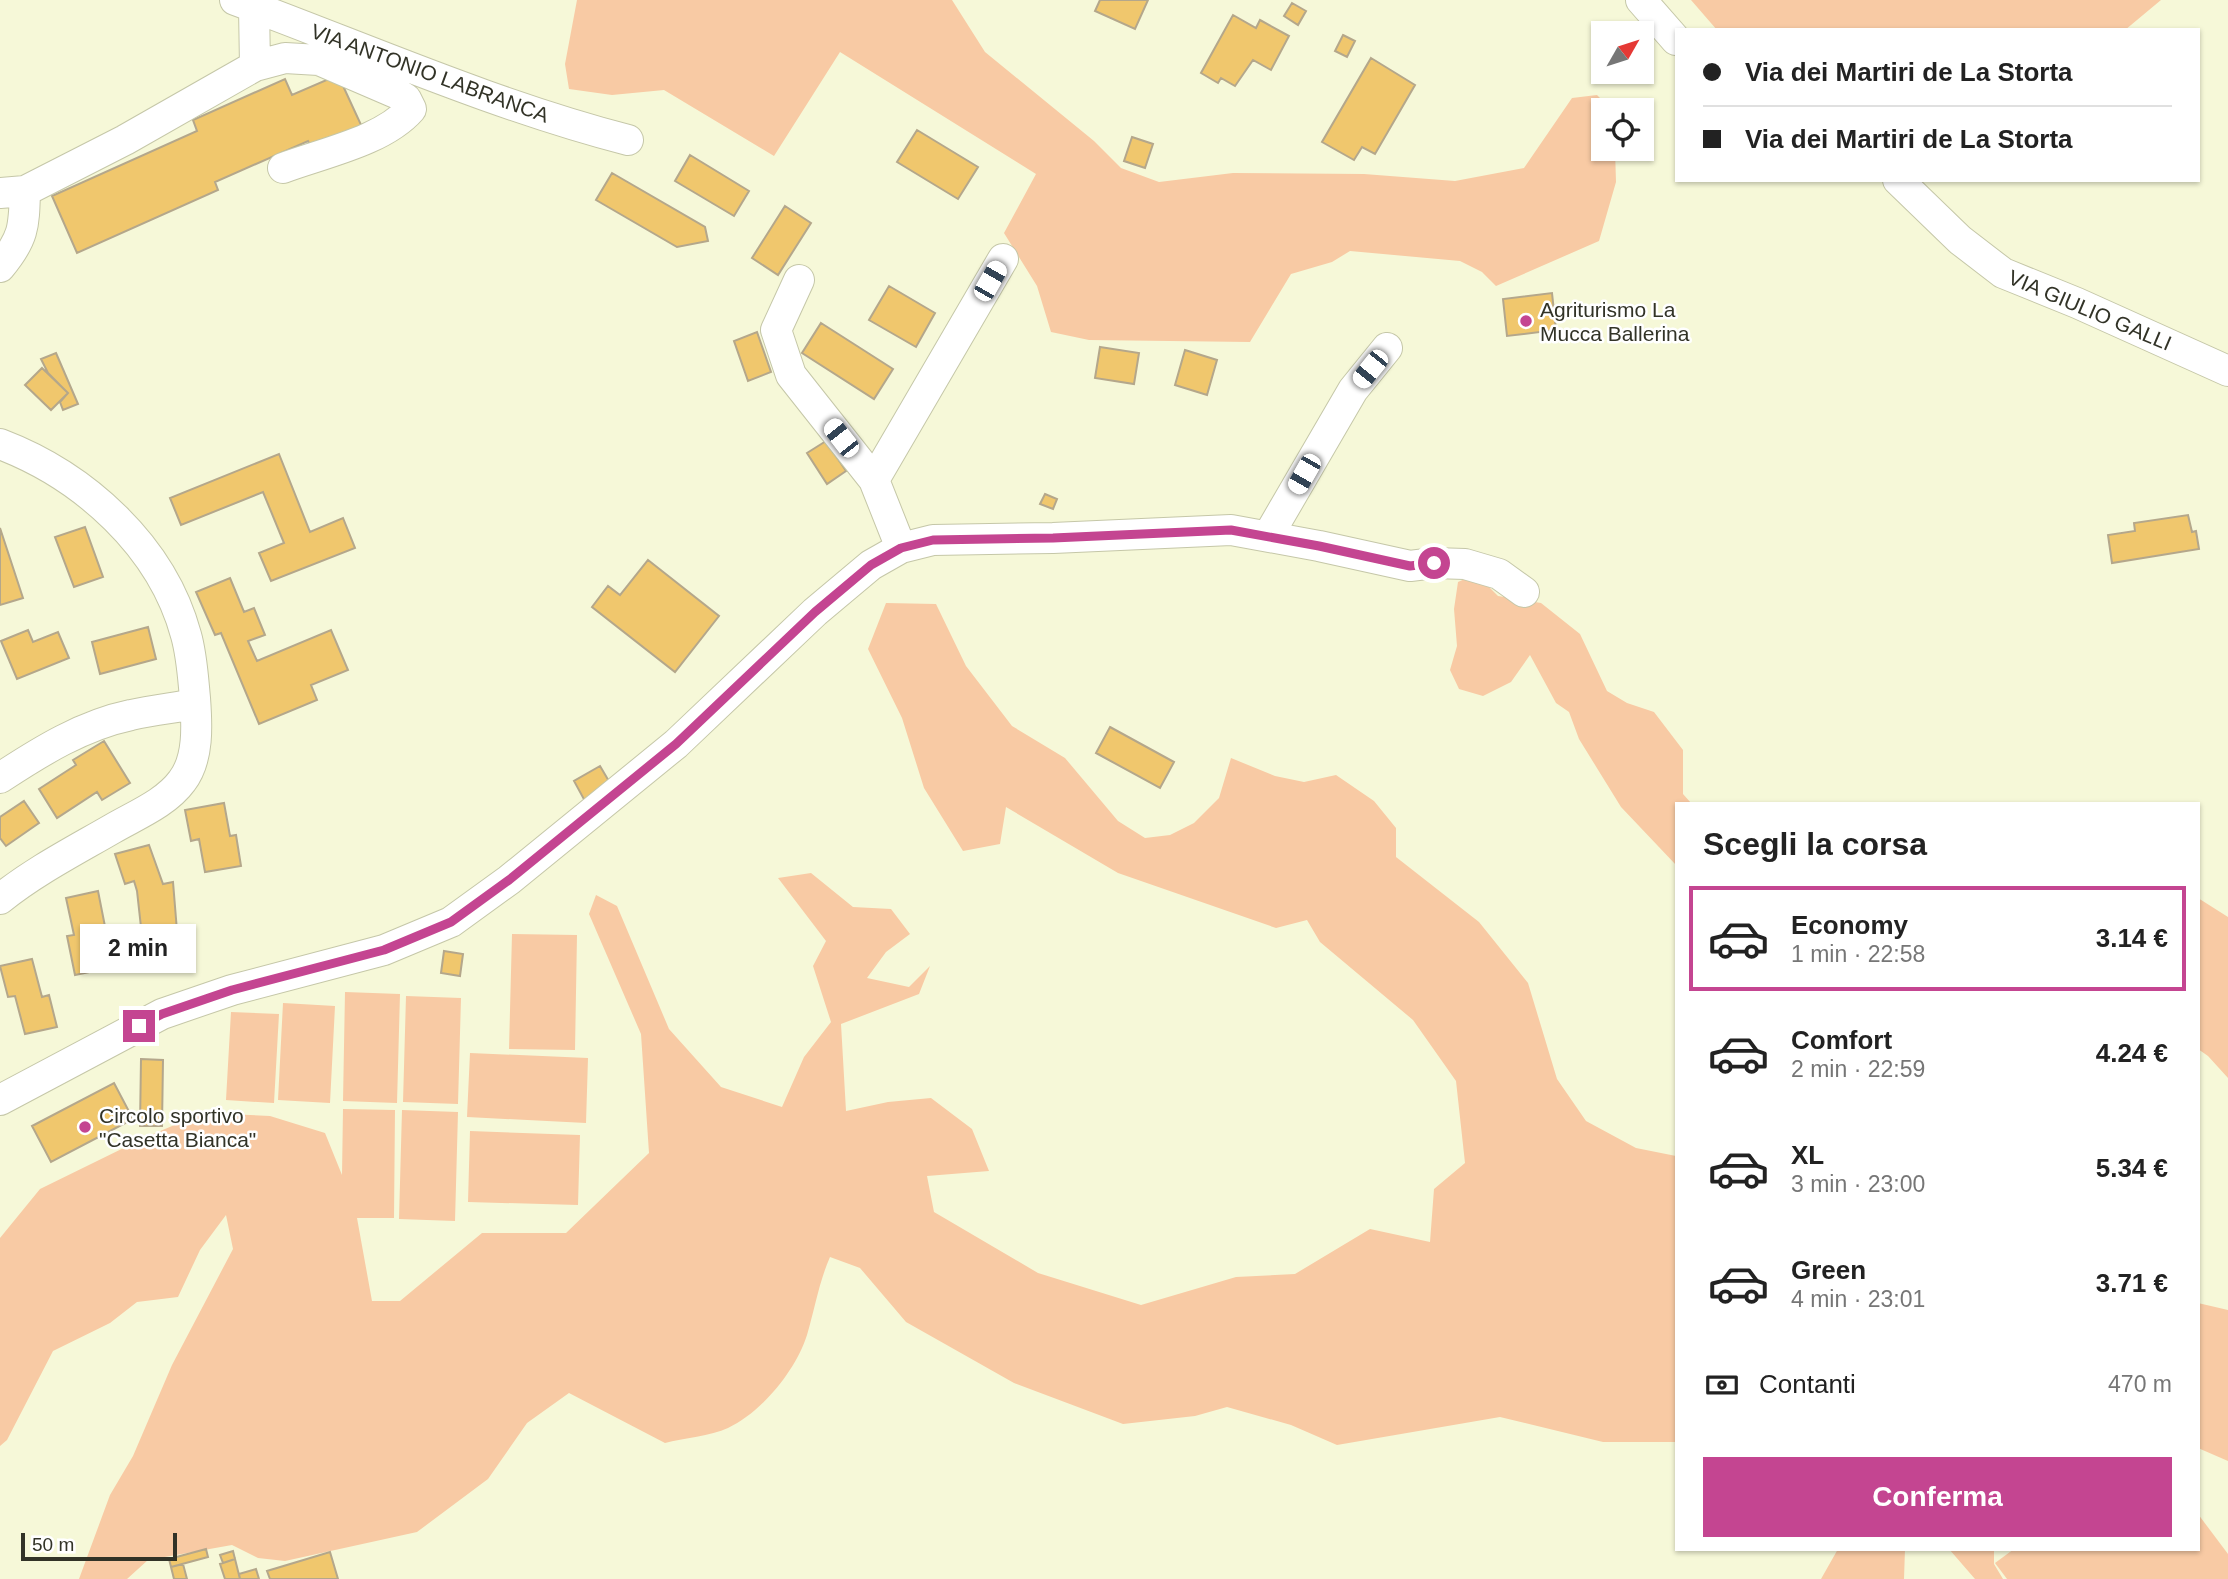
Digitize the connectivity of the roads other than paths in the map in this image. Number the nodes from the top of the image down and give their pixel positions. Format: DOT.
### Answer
graph roads {
  1 [pos="1641,0"];
  2 [pos="244,4"];
  3 [pos="1675,39"];
  4 [pos="255,66"];
  5 [pos="628,140"];
  6 [pos="283,168"];
  7 [pos="1900,182"];
  8 [pos="13,192"];
  9 [pos="1003,259"];
  10 [pos="0,267"];
  11 [pos="799,280"];
  12 [pos="1387,348"];
  13 [pos="2228,371"];
  14 [pos="0,444"];
  15 [pos="874,480"];
  16 [pos="1268,536"];
  17 [pos="901,548"];
  18 [pos="1524,592"];
  19 [pos="195,704"];
  20 [pos="0,778"];
  21 [pos="0,899"];
  22 [pos="0,1100"];
  1 -- 3 [label="street"];
  2 -- 4 [label="street"];
  2 -- 5 [label="street, VIA ANTONIO LABRANCA"];
  4 -- 6 [label="street"];
  4 -- 8 [label="street"];
  7 -- 13 [label="street, VIA GIULIO GALLI"];
  8 -- 10 [label="street"];
  9 -- 15 [label="street"];
  11 -- 15 [label="street"];
  12 -- 16 [label="street"];
  14 -- 19 [label="street"];
  15 -- 17 [label="street"];
  16 -- 17 [label="street"];
  16 -- 18 [label="street"];
  17 -- 22 [label="street"];
  19 -- 20 [label="street"];
  19 -- 21 [label="street"];
}
